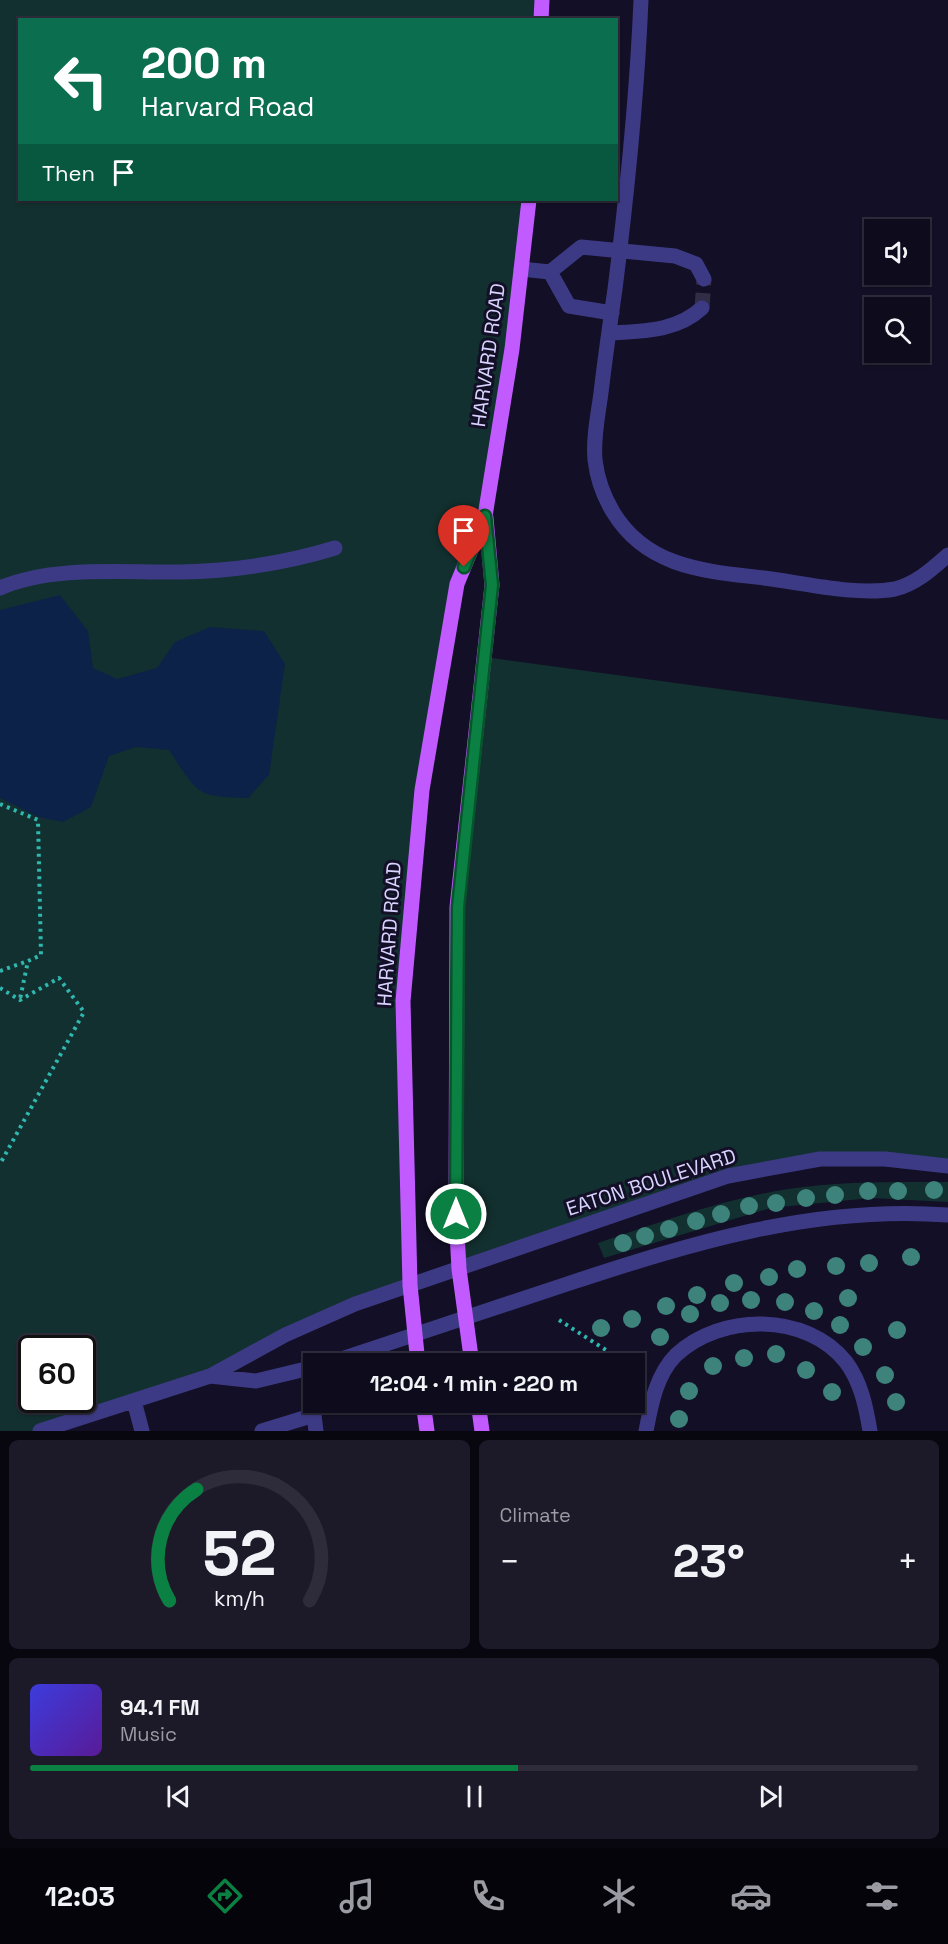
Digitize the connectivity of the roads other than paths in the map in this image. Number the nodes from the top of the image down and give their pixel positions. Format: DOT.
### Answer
graph roads {
  1 [pos="542,0"];
  2 [pos="640,0"];
  3 [pos="541,18"];
  4 [pos="529,201"];
  5 [pos="620,252"];
  6 [pos="521,269"];
  7 [pos="550,272"];
  8 [pos="704,279"];
  9 [pos="702,308"];
  10 [pos="612,313"];
  11 [pos="609,333"];
  12 [pos="485,516"];
  13 [pos="335,548"];
  14 [pos="948,555"];
  15 [pos="0,588"];
  16 [pos="948,1166"];
  17 [pos="948,1215"];
  18 [pos="459,1269"];
  19 [pos="410,1285"];
  20 [pos="466,1318"];
  21 [pos="415,1335"];
  22 [pos="360,1353"];
  23 [pos="417,1353"];
  24 [pos="471,1353"];
  25 [pos="303,1370"];
  26 [pos="210,1376"];
  27 [pos="134,1401"];
  28 [pos="425,1413"];
  29 [pos="480,1413"];
  30 [pos="40,1431"];
  31 [pos="142,1431"];
  32 [pos="262,1431"];
  33 [pos="316,1431"];
  34 [pos="427,1431"];
  35 [pos="482,1431"];
  36 [pos="646,1431"];
  37 [pos="870,1431"];
  1 -- 3 [label="main road"];
  2 -- 5 [label="street"];
  4 -- 6 [label="main road, HARVARD ROAD"];
  5 -- 7 [label="street"];
  5 -- 8 [label="street"];
  5 -- 10 [label="street"];
  6 -- 7 [label="street"];
  6 -- 12 [label="main road, HARVARD ROAD"];
  7 -- 10 [label="street"];
  9 -- 11 [label="street"];
  10 -- 11 [label="street"];
  11 -- 14 [label="street"];
  12 -- 18 [label="main road, HARVARD ROAD"];
  12 -- 19 [label="main road, HARVARD ROAD"];
  13 -- 15 [label="street"];
  16 -- 18 [label="street, EATON BOULEVARD"];
  17 -- 20 [label="street"];
  18 -- 19 [label="street, EATON BOULEVARD"];
  18 -- 20 [label="main road, HARVARD ROAD"];
  19 -- 21 [label="main road, HARVARD ROAD"];
  19 -- 26 [label="street, EATON BOULEVARD"];
  20 -- 21 [label="street"];
  20 -- 24 [label="main road, HARVARD ROAD"];
  21 -- 22 [label="street"];
  21 -- 23 [label="main road, HARVARD ROAD"];
  25 -- 26 [label="street"];
  26 -- 27 [label="street"];
  27 -- 30 [label="street"];
  27 -- 31 [label="street"];
  28 -- 34 [label="main road"];
  29 -- 35 [label="main road"];
  32 -- 33 [label="street"];
  36 -- 37 [label="street"];
}
